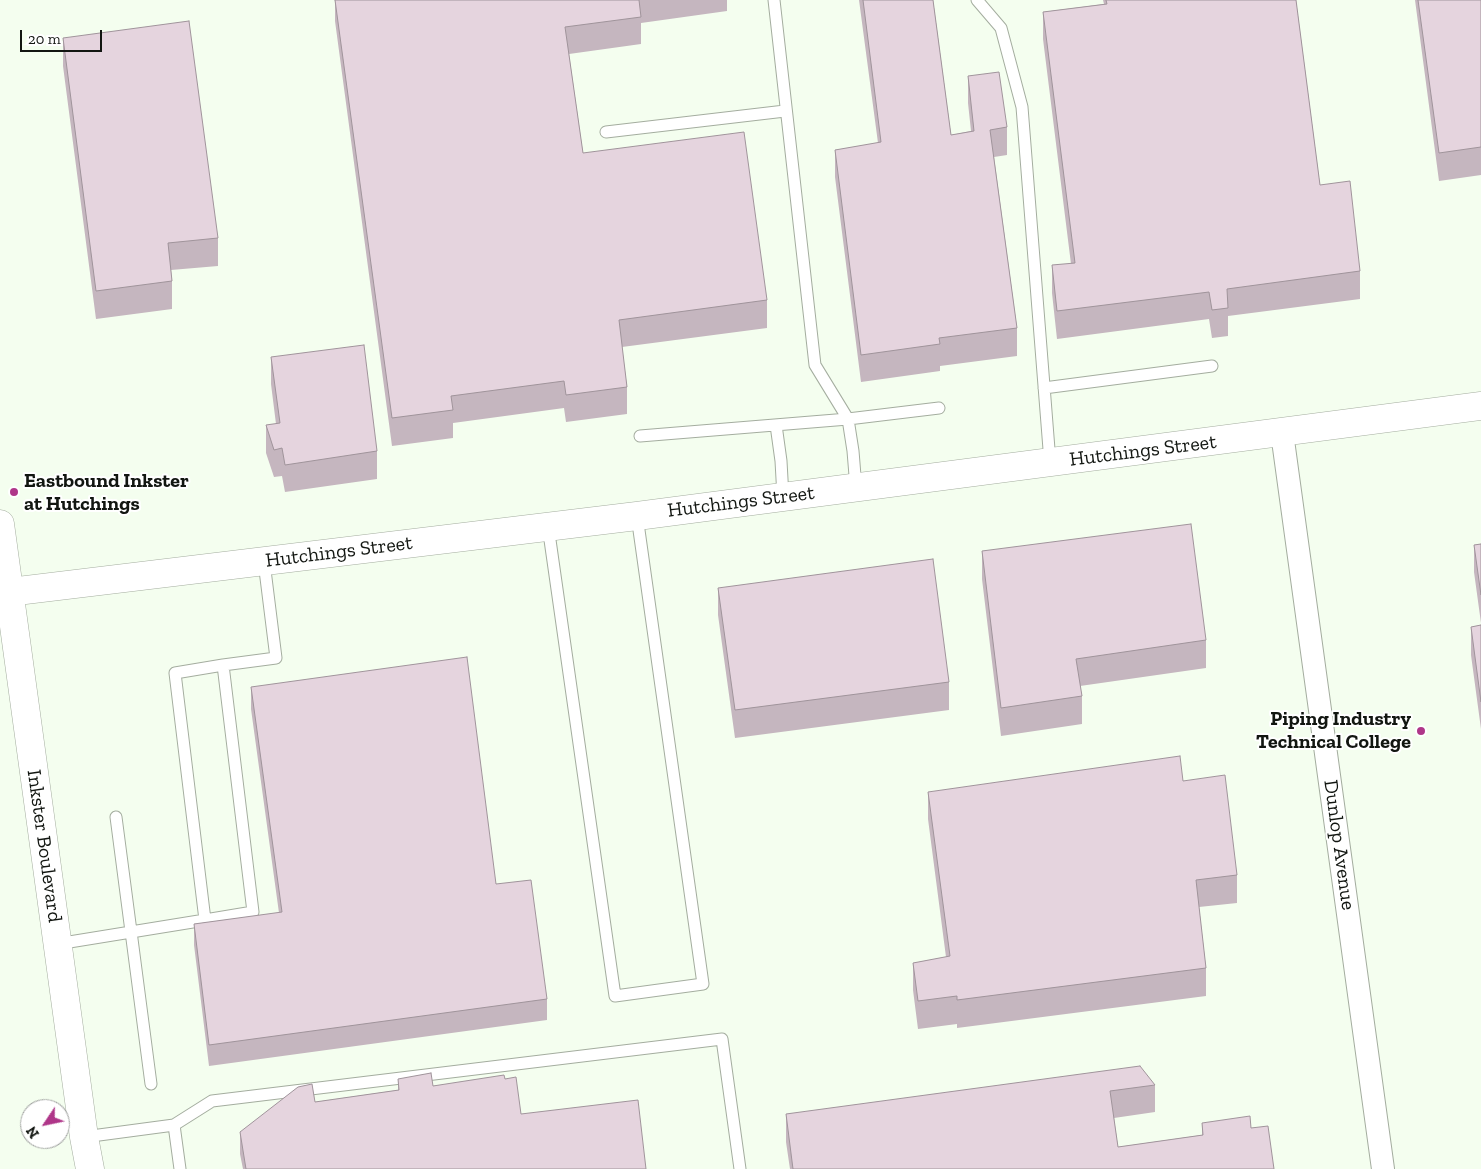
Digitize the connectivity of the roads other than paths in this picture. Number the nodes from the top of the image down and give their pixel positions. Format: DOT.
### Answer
graph roads {
  1 [pos="774,0"];
  2 [pos="977,0"];
  3 [pos="785,111"];
  4 [pos="606,132"];
  5 [pos="1212,366"];
  6 [pos="1044,388"];
  7 [pos="1481,406"];
  8 [pos="938,408"];
  9 [pos="848,419"];
  10 [pos="776,425"];
  11 [pos="1282,432"];
  12 [pos="640,436"];
  13 [pos="1050,462"];
  14 [pos="856,488"];
  15 [pos="783,497"];
  16 [pos="637,516"];
  17 [pos="0,524"];
  18 [pos="548,526"];
  19 [pos="264,562"];
  20 [pos="4,592"];
  21 [pos="223,665"];
  22 [pos="116,817"];
  23 [pos="205,920"];
  24 [pos="130,932"];
  25 [pos="58,944"];
  26 [pos="150,1084"];
  27 [pos="174,1125"];
  28 [pos="84,1137"];
  29 [pos="90,1169"];
  30 [pos="180,1169"];
  31 [pos="740,1169"];
  32 [pos="1382,1169"];
  1 -- 3 [label="lane"];
  2 -- 6 [label="lane"];
  3 -- 4 [label="lane"];
  3 -- 9 [label="lane"];
  5 -- 6 [label="lane"];
  6 -- 13 [label="lane"];
  7 -- 11 [label="street, Hutchings Street"];
  8 -- 9 [label="lane"];
  9 -- 10 [label="lane"];
  9 -- 14 [label="lane"];
  10 -- 12 [label="lane"];
  10 -- 15 [label="lane"];
  11 -- 13 [label="street, Hutchings Street"];
  11 -- 32 [label="street, Dunlop Avenue"];
  13 -- 14 [label="street, Hutchings Street"];
  14 -- 15 [label="street, Hutchings Street"];
  15 -- 16 [label="street, Hutchings Street"];
  16 -- 18 [label="street, Hutchings Street"];
  16 -- 18 [label="lane"];
  17 -- 20 [label="street, Inkster Boulevard"];
  18 -- 19 [label="street, Hutchings Street"];
  19 -- 20 [label="street, Hutchings Street"];
  19 -- 21 [label="lane"];
  20 -- 25 [label="street, Inkster Boulevard"];
  21 -- 23 [label="lane"];
  21 -- 23 [label="lane"];
  22 -- 24 [label="lane"];
  23 -- 24 [label="lane"];
  24 -- 25 [label="lane"];
  24 -- 26 [label="lane"];
  25 -- 28 [label="street, Inkster Boulevard"];
  27 -- 28 [label="lane"];
  27 -- 30 [label="lane"];
  27 -- 31 [label="lane"];
  28 -- 29 [label="street, Inkster Boulevard"];
}
